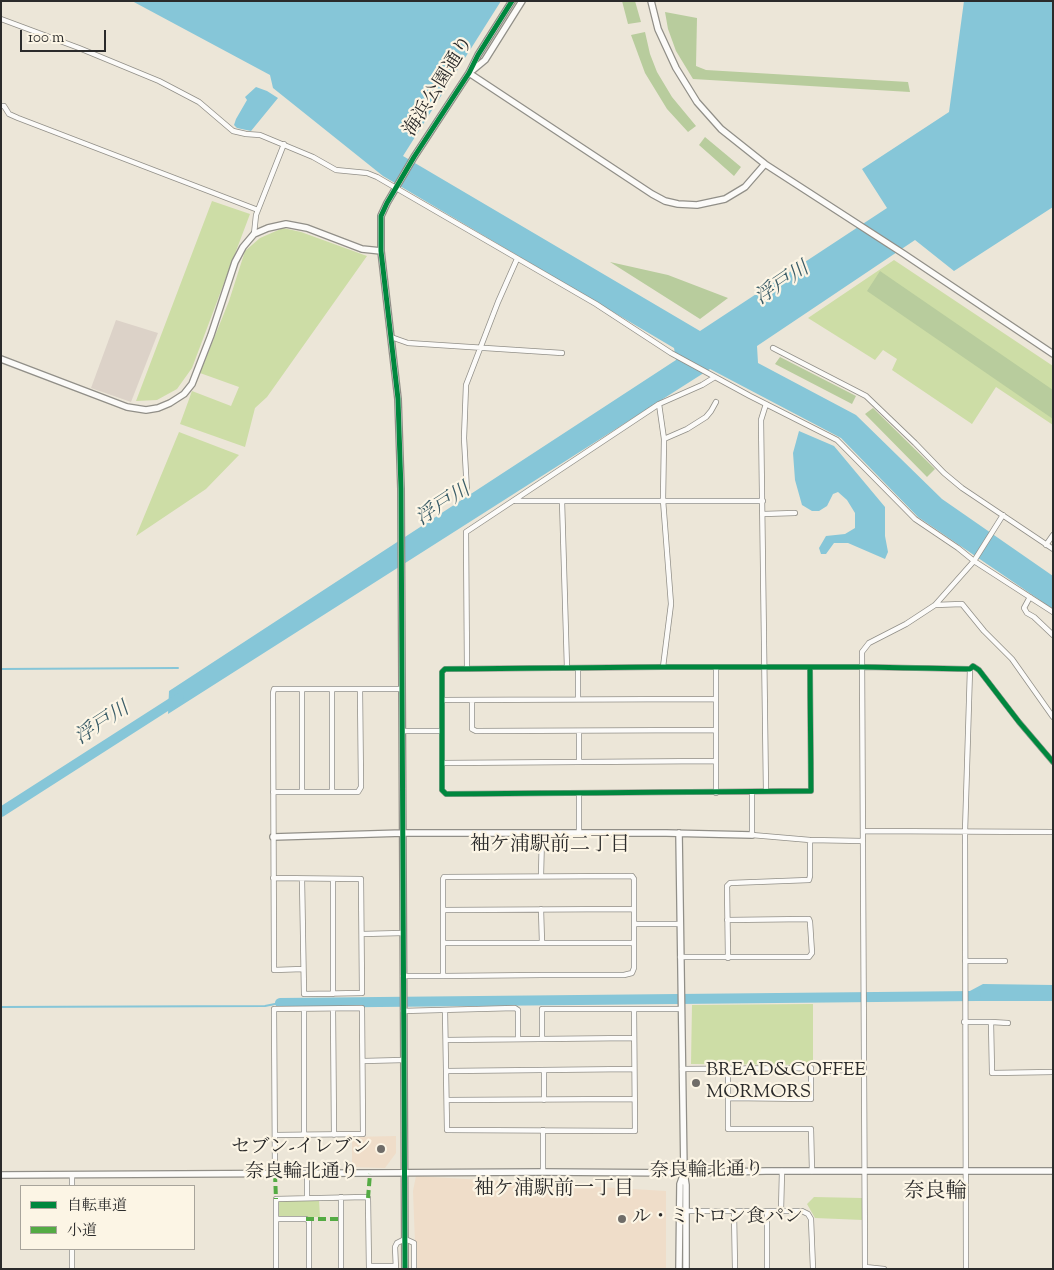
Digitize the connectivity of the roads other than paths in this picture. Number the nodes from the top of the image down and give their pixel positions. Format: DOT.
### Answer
graph roads {
  1 [pos="512,1"];
  2 [pos="522,1"];
  3 [pos="651,1"];
  4 [pos="1,19"];
  5 [pos="469,73"];
  6 [pos="1,106"];
  7 [pos="284,144"];
  8 [pos="765,164"];
  9 [pos="395,189"];
  10 [pos="258,210"];
  11 [pos="254,234"];
  12 [pos="381,251"];
  13 [pos="517,259"];
  14 [pos="390,337"];
  15 [pos="481,348"];
  16 [pos="773,348"];
  17 [pos="562,352"];
  18 [pos="1053,354"];
  19 [pos="1,359"];
  20 [pos="715,377"];
  21 [pos="716,402"];
  22 [pos="659,404"];
  23 [pos="766,404"];
  24 [pos="664,439"];
  25 [pos="467,492"];
  26 [pos="664,500"];
  27 [pos="514,501"];
  28 [pos="562,501"];
  29 [pos="763,501"];
  30 [pos="795,513"];
  31 [pos="763,514"];
  32 [pos="1003,515"];
  33 [pos="1053,535"];
  34 [pos="1046,545"];
  35 [pos="1053,549"];
  36 [pos="974,561"];
  37 [pos="1030,597"];
  38 [pos="935,604"];
  39 [pos="1053,612"];
  40 [pos="1053,634"];
  41 [pos="663,667"];
  42 [pos="716,667"];
  43 [pos="810,667"];
  44 [pos="862,667"];
  45 [pos="567,668"];
  46 [pos="578,668"];
  47 [pos="765,668"];
  48 [pos="467,669"];
  49 [pos="970,669"];
  50 [pos="302,689"];
  51 [pos="332,689"];
  52 [pos="360,689"];
  53 [pos="402,689"];
  54 [pos="578,699"];
  55 [pos="716,699"];
  56 [pos="442,700"];
  57 [pos="472,700"];
  58 [pos="1053,717"];
  59 [pos="403,730"];
  60 [pos="716,730"];
  61 [pos="442,731"];
  62 [pos="579,731"];
  63 [pos="716,761"];
  64 [pos="579,762"];
  65 [pos="1053,762"];
  66 [pos="442,763"];
  67 [pos="766,791"];
  68 [pos="273,792"];
  69 [pos="302,792"];
  70 [pos="332,792"];
  71 [pos="752,792"];
  72 [pos="579,793"];
  73 [pos="716,793"];
  74 [pos="863,831"];
  75 [pos="965,832"];
  76 [pos="1053,832"];
  77 [pos="403,833"];
  78 [pos="679,833"];
  79 [pos="542,834"];
  80 [pos="579,834"];
  81 [pos="752,835"];
  82 [pos="272,837"];
  83 [pos="810,840"];
  84 [pos="863,841"];
  85 [pos="541,876"];
  86 [pos="273,878"];
  87 [pos="302,879"];
  88 [pos="332,879"];
  89 [pos="541,909"];
  90 [pos="634,909"];
  91 [pos="443,910"];
  92 [pos="728,920"];
  93 [pos="634,924"];
  94 [pos="680,924"];
  95 [pos="403,933"];
  96 [pos="362,934"];
  97 [pos="443,942"];
  98 [pos="542,943"];
  99 [pos="634,943"];
  100 [pos="680,957"];
  101 [pos="728,958"];
  102 [pos="965,961"];
  103 [pos="1005,961"];
  104 [pos="303,969"];
  105 [pos="403,976"];
  106 [pos="443,976"];
  107 [pos="333,994"];
  108 [pos="304,1009"];
  109 [pos="333,1009"];
  110 [pos="403,1009"];
  111 [pos="634,1009"];
  112 [pos="681,1009"];
  113 [pos="445,1010"];
  114 [pos="964,1022"];
  115 [pos="991,1022"];
  116 [pos="1008,1023"];
  117 [pos="518,1038"];
  118 [pos="634,1038"];
  119 [pos="542,1039"];
  120 [pos="446,1040"];
  121 [pos="404,1060"];
  122 [pos="363,1061"];
  123 [pos="634,1069"];
  124 [pos="728,1069"];
  125 [pos="864,1069"];
  126 [pos="544,1070"];
  127 [pos="682,1070"];
  128 [pos="447,1071"];
  129 [pos="828,1071"];
  130 [pos="1053,1072"];
  131 [pos="728,1098"];
  132 [pos="447,1100"];
  133 [pos="544,1100"];
  134 [pos="634,1100"];
  135 [pos="543,1130"];
  136 [pos="304,1134"];
  137 [pos="275,1135"];
  138 [pos="334,1135"];
  139 [pos="966,1170"];
  140 [pos="782,1171"];
  141 [pos="812,1171"];
  142 [pos="866,1171"];
  143 [pos="1053,1171"];
  144 [pos="543,1172"];
  145 [pos="404,1173"];
  146 [pos="684,1173"];
  147 [pos="276,1174"];
  148 [pos="307,1174"];
  149 [pos="1,1175"];
  150 [pos="72,1176"];
  151 [pos="72,1185"];
  152 [pos="307,1197"];
  153 [pos="341,1197"];
  154 [pos="687,1211"];
  155 [pos="767,1211"];
  156 [pos="782,1211"];
  157 [pos="734,1212"];
  158 [pos="276,1220"];
  159 [pos="405,1238"];
  160 [pos="72,1250"];
  161 [pos="369,1267"];
  162 [pos="396,1267"];
  163 [pos="865,1268"];
  164 [pos="72,1269"];
  165 [pos="276,1269"];
  166 [pos="309,1269"];
  167 [pos="341,1269"];
  168 [pos="406,1269"];
  169 [pos="414,1269"];
  170 [pos="679,1269"];
  171 [pos="686,1269"];
  172 [pos="735,1269"];
  173 [pos="767,1269"];
  174 [pos="813,1269"];
  175 [pos="884,1269"];
  176 [pos="966,1269"];
  1 -- 5 [label="street, 海浜公園通り"];
  2 -- 5 [label="street, 海浜公園通り"];
  3 -- 8 [label="street"];
  4 -- 7 [label="street"];
  5 -- 8 [label="street"];
  5 -- 9 [label="street, 海浜公園通り"];
  6 -- 10 [label="street"];
  7 -- 9 [label="street"];
  7 -- 10 [label="street"];
  8 -- 18 [label="street"];
  9 -- 12 [label="street, 海浜公園通り"];
  9 -- 13 [label="street"];
  10 -- 11 [label="street"];
  11 -- 12 [label="street"];
  11 -- 19 [label="street"];
  12 -- 14 [label="street, 海浜公園通り"];
  13 -- 15 [label="street"];
  13 -- 20 [label="street"];
  14 -- 15 [label="street"];
  14 -- 53 [label="street, 海浜公園通り"];
  15 -- 17 [label="street"];
  15 -- 25 [label="street"];
  16 -- 32 [label="street"];
  20 -- 22 [label="street"];
  20 -- 23 [label="street"];
  21 -- 24 [label="street"];
  22 -- 24 [label="street"];
  22 -- 27 [label="street"];
  23 -- 29 [label="street"];
  23 -- 36 [label="street"];
  24 -- 26 [label="street"];
  26 -- 28 [label="street"];
  26 -- 29 [label="street"];
  26 -- 41 [label="street"];
  27 -- 28 [label="street"];
  27 -- 48 [label="street"];
  28 -- 45 [label="street"];
  29 -- 31 [label="street"];
  30 -- 31 [label="street"];
  31 -- 47 [label="street"];
  32 -- 34 [label="street"];
  32 -- 36 [label="street"];
  33 -- 34 [label="street"];
  34 -- 35 [label="street"];
  36 -- 37 [label="street"];
  36 -- 38 [label="street"];
  37 -- 39 [label="street"];
  37 -- 40 [label="street"];
  38 -- 44 [label="street"];
  38 -- 58 [label="street"];
  41 -- 42 [label="street"];
  41 -- 46 [label="street"];
  42 -- 47 [label="street"];
  42 -- 55 [label="street"];
  43 -- 44 [label="street"];
  43 -- 47 [label="street"];
  43 -- 67 [label="street"];
  44 -- 49 [label="street"];
  44 -- 74 [label="street"];
  45 -- 46 [label="street"];
  45 -- 48 [label="street"];
  46 -- 54 [label="street"];
  47 -- 67 [label="street"];
  48 -- 56 [label="street"];
  49 -- 65 [label="street"];
  49 -- 75 [label="street"];
  50 -- 51 [label="street"];
  50 -- 68 [label="street"];
  50 -- 69 [label="street"];
  51 -- 52 [label="street"];
  51 -- 70 [label="street"];
  52 -- 53 [label="street"];
  52 -- 70 [label="street"];
  53 -- 59 [label="street, 海浜公園通り"];
  54 -- 55 [label="street"];
  54 -- 57 [label="street"];
  55 -- 60 [label="street"];
  56 -- 57 [label="street"];
  56 -- 61 [label="street"];
  57 -- 62 [label="street"];
  59 -- 61 [label="street"];
  59 -- 77 [label="street, 海浜公園通り"];
  60 -- 62 [label="street"];
  60 -- 63 [label="street"];
  61 -- 66 [label="street"];
  62 -- 64 [label="street"];
  63 -- 64 [label="street"];
  63 -- 73 [label="street"];
  64 -- 66 [label="street"];
  66 -- 72 [label="street"];
  67 -- 71 [label="street"];
  68 -- 69 [label="street"];
  68 -- 82 [label="street"];
  69 -- 70 [label="street"];
  71 -- 73 [label="street"];
  71 -- 81 [label="street"];
  72 -- 73 [label="street"];
  72 -- 80 [label="street"];
  74 -- 75 [label="street"];
  74 -- 84 [label="street"];
  75 -- 76 [label="street"];
  75 -- 102 [label="street"];
  77 -- 79 [label="street"];
  77 -- 82 [label="street"];
  77 -- 95 [label="street, 海浜公園通り"];
  78 -- 80 [label="street"];
  78 -- 81 [label="street"];
  78 -- 94 [label="street"];
  79 -- 80 [label="street"];
  79 -- 85 [label="street"];
  81 -- 83 [label="street"];
  82 -- 86 [label="street"];
  83 -- 84 [label="street"];
  83 -- 92 [label="street"];
  84 -- 125 [label="street"];
  85 -- 90 [label="street"];
  85 -- 91 [label="street"];
  86 -- 87 [label="street"];
  86 -- 104 [label="street"];
  87 -- 88 [label="street"];
  87 -- 104 [label="street"];
  88 -- 96 [label="street"];
  88 -- 107 [label="street"];
  89 -- 90 [label="street"];
  89 -- 91 [label="street"];
  89 -- 98 [label="street"];
  90 -- 93 [label="street"];
  91 -- 97 [label="street"];
  92 -- 101 [label="street"];
  92 -- 101 [label="street"];
  93 -- 94 [label="street"];
  93 -- 99 [label="street"];
  94 -- 100 [label="street"];
  95 -- 96 [label="street"];
  95 -- 105 [label="street, 海浜公園通り"];
  96 -- 107 [label="street"];
  97 -- 98 [label="street"];
  97 -- 106 [label="street"];
  98 -- 99 [label="street"];
  99 -- 106 [label="street"];
  100 -- 101 [label="street"];
  100 -- 112 [label="street"];
  102 -- 103 [label="street"];
  102 -- 114 [label="street"];
  104 -- 107 [label="street"];
  105 -- 106 [label="street"];
  105 -- 110 [label="street, 海浜公園通り"];
  108 -- 109 [label="street"];
  108 -- 136 [label="street"];
  108 -- 137 [label="street"];
  109 -- 122 [label="street"];
  109 -- 138 [label="street"];
  110 -- 113 [label="street"];
  110 -- 121 [label="street, 海浜公園通り"];
  111 -- 112 [label="street"];
  111 -- 118 [label="street"];
  111 -- 119 [label="street"];
  112 -- 127 [label="street"];
  113 -- 117 [label="street"];
  113 -- 120 [label="street"];
  114 -- 115 [label="street"];
  114 -- 139 [label="street"];
  115 -- 116 [label="street"];
  115 -- 130 [label="street"];
  117 -- 119 [label="street"];
  117 -- 120 [label="street"];
  118 -- 119 [label="street"];
  118 -- 123 [label="street"];
  120 -- 128 [label="street"];
  121 -- 122 [label="street"];
  121 -- 145 [label="street, 海浜公園通り"];
  122 -- 138 [label="street"];
  123 -- 126 [label="street"];
  123 -- 134 [label="street"];
  124 -- 127 [label="street"];
  124 -- 131 [label="street"];
  124 -- 131 [label="street"];
  125 -- 129 [label="street"];
  125 -- 142 [label="street"];
  126 -- 128 [label="street"];
  126 -- 133 [label="street"];
  127 -- 146 [label="street"];
  128 -- 132 [label="street"];
  131 -- 141 [label="street"];
  132 -- 133 [label="street"];
  132 -- 135 [label="street"];
  133 -- 134 [label="street"];
  134 -- 135 [label="street"];
  135 -- 144 [label="street"];
  136 -- 137 [label="street"];
  136 -- 138 [label="street"];
  137 -- 147 [label="street"];
  139 -- 142 [label="street, 奈良輪北通り"];
  139 -- 143 [label="street, 奈良輪北通り"];
  139 -- 176 [label="street"];
  140 -- 141 [label="street, 奈良輪北通り"];
  140 -- 146 [label="street, 奈良輪北通り"];
  140 -- 156 [label="street"];
  141 -- 142 [label="street, 奈良輪北通り"];
  142 -- 163 [label="street"];
  144 -- 145 [label="street, 奈良輪北通り"];
  144 -- 146 [label="street, 奈良輪北通り"];
  145 -- 148 [label="street, 奈良輪北通り"];
  145 -- 159 [label="street, 海浜公園通り"];
  146 -- 154 [label="street"];
  146 -- 170 [label="street"];
  147 -- 148 [label="street, 奈良輪北通り"];
  147 -- 150 [label="street, 奈良輪北通り"];
  148 -- 152 [label="street"];
  149 -- 150 [label="street, 奈良輪北通り"];
  150 -- 151 [label="street"];
  152 -- 153 [label="street"];
  152 -- 158 [label="street"];
  153 -- 161 [label="street"];
  153 -- 167 [label="street"];
  154 -- 157 [label="street"];
  154 -- 171 [label="street"];
  155 -- 156 [label="street"];
  155 -- 157 [label="street"];
  155 -- 173 [label="street"];
  156 -- 174 [label="street"];
  157 -- 172 [label="street"];
  158 -- 165 [label="street"];
  158 -- 166 [label="street"];
  159 -- 162 [label="street"];
  159 -- 168 [label="street, 海浜公園通り"];
  159 -- 169 [label="street"];
  160 -- 164 [label="street"];
  161 -- 162 [label="street"];
  163 -- 175 [label="street"];
}
